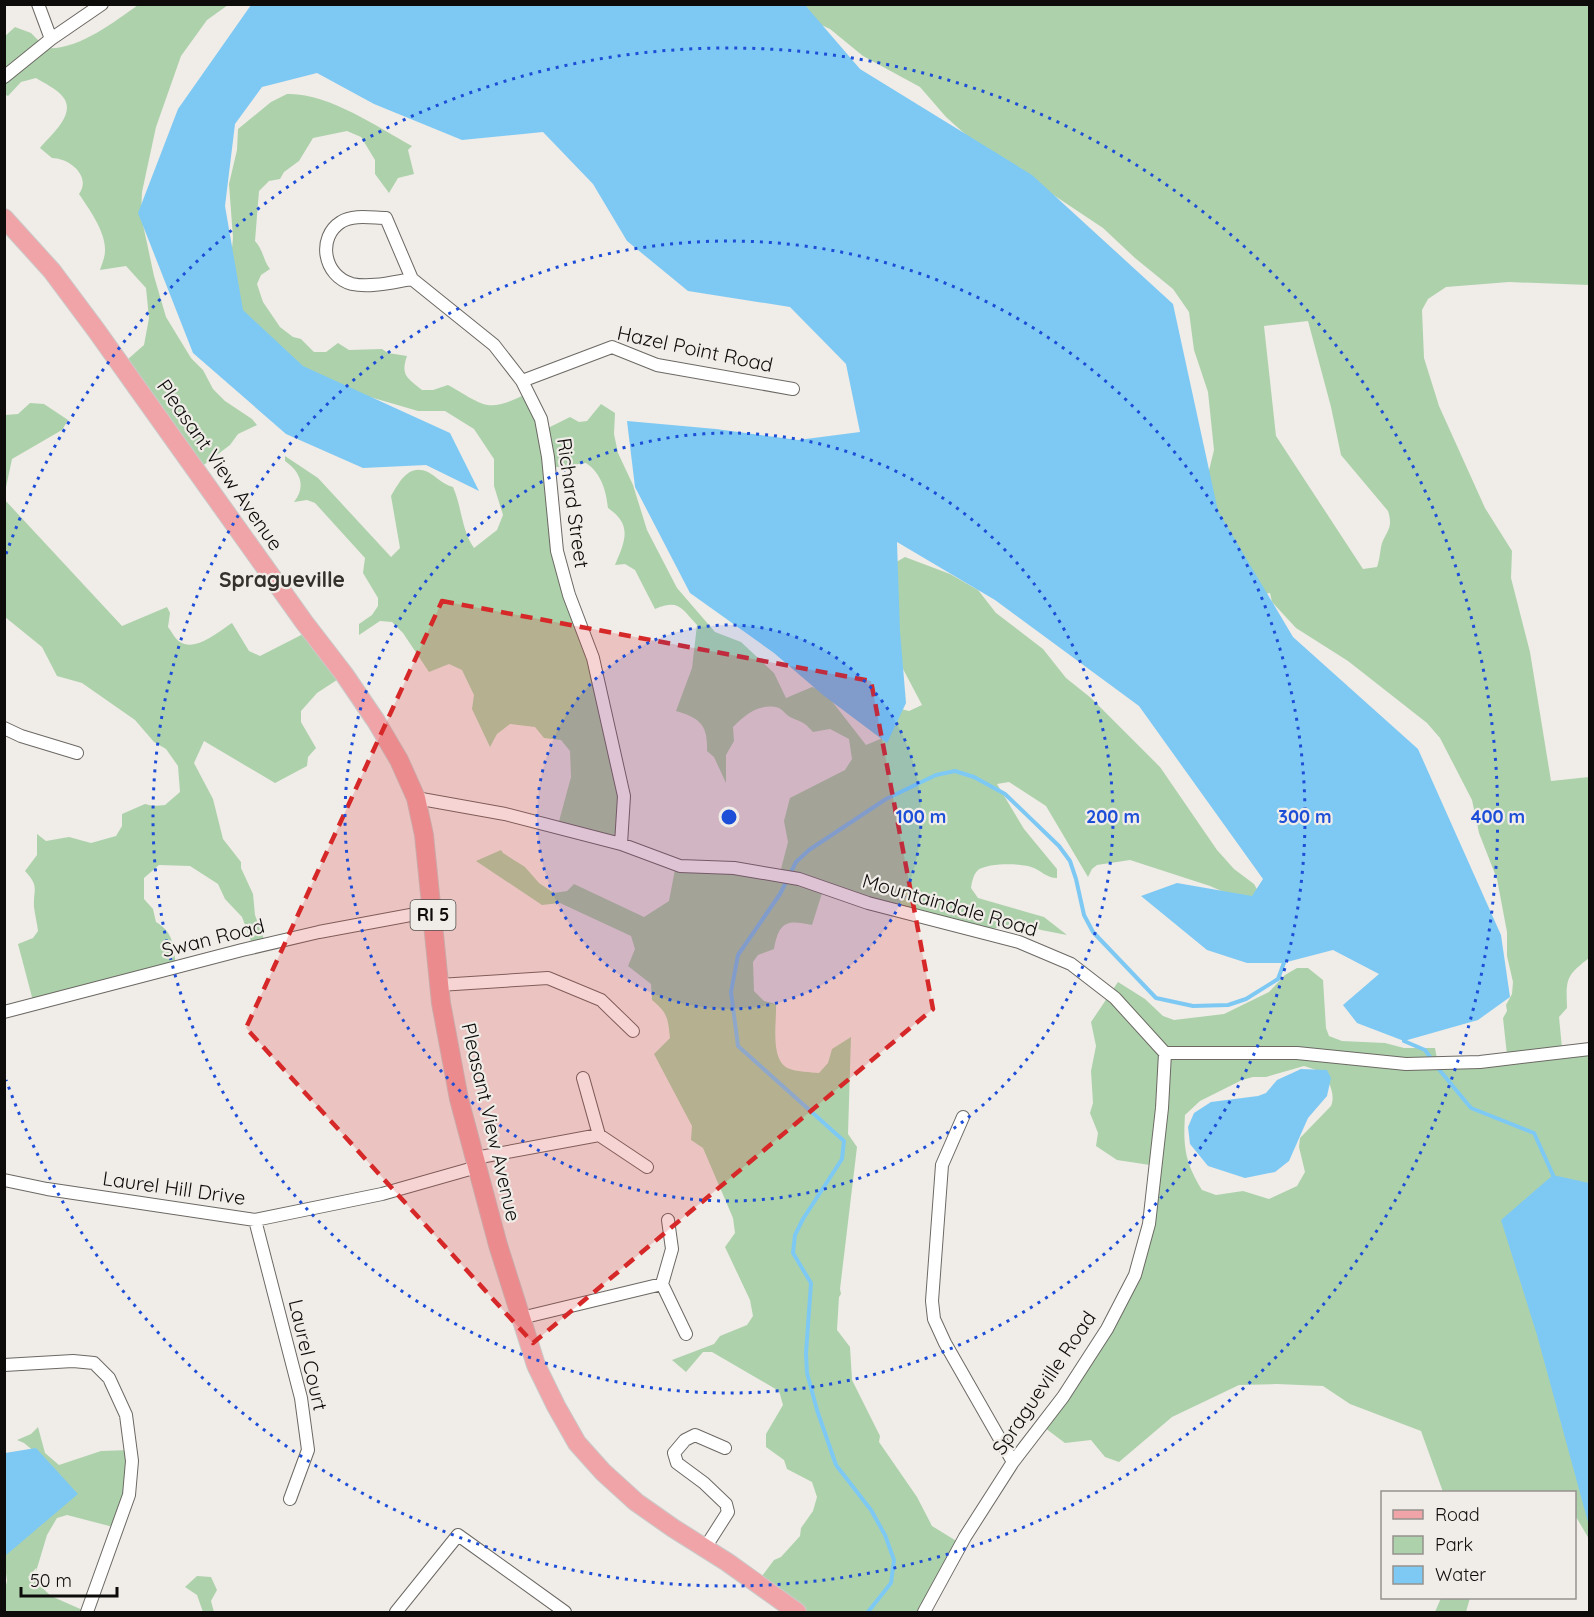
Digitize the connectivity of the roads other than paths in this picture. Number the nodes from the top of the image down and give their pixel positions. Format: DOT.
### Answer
graph roads {
  1 [pos="38,4"];
  2 [pos="102,4"];
  3 [pos="51,39"];
  4 [pos="4,76"];
  5 [pos="4,218"];
  6 [pos="412,279"];
  7 [pos="522,381"];
  8 [pos="793,389"];
  9 [pos="4,728"];
  10 [pos="77,753"];
  11 [pos="416,798"];
  12 [pos="621,844"];
  13 [pos="432,911"];
  14 [pos="439,985"];
  15 [pos="4,1012"];
  16 [pos="633,1030"];
  17 [pos="1590,1049"];
  18 [pos="1165,1053"];
  19 [pos="583,1078"];
  20 [pos="963,1117"];
  21 [pos="599,1135"];
  22 [pos="476,1163"];
  23 [pos="647,1167"];
  24 [pos="4,1179"];
  25 [pos="255,1220"];
  26 [pos="668,1220"];
  27 [pos="662,1284"];
  28 [pos="521,1318"];
  29 [pos="686,1334"];
  30 [pos="4,1365"];
  31 [pos="725,1448"];
  32 [pos="1013,1462"];
  33 [pos="290,1499"];
  34 [pos="705,1548"];
  35 [pos="791,1611"];
  36 [pos="87,1612"];
  37 [pos="396,1612"];
  38 [pos="565,1612"];
  39 [pos="924,1612"];
  1 -- 3 [label="street"];
  2 -- 3 [label="street"];
  3 -- 4 [label="street"];
  5 -- 11 [label="main road, Pleasant View Avenue / RI 5"];
  6 -- 6 [label="street, Richard Street"];
  6 -- 7 [label="street, Richard Street"];
  7 -- 8 [label="street, Hazel Point Road"];
  7 -- 12 [label="street, Richard Street"];
  9 -- 10 [label="street"];
  11 -- 12 [label="street, Mountaindale Road"];
  11 -- 13 [label="main road, Pleasant View Avenue / RI 5"];
  12 -- 18 [label="street, Mountaindale Road"];
  13 -- 14 [label="main road, Pleasant View Avenue / RI 5"];
  13 -- 15 [label="street, Swan Road"];
  14 -- 16 [label="street"];
  14 -- 22 [label="main road, Pleasant View Avenue / RI 5"];
  17 -- 18 [label="street"];
  18 -- 32 [label="street, Spragueville Road"];
  19 -- 21 [label="street"];
  20 -- 32 [label="street"];
  21 -- 22 [label="street, Laurel Hill Drive"];
  21 -- 23 [label="street"];
  22 -- 25 [label="street, Laurel Hill Drive"];
  22 -- 28 [label="main road, Pleasant View Avenue / RI 5"];
  24 -- 25 [label="street, Laurel Hill Drive"];
  25 -- 33 [label="street, Laurel Court"];
  26 -- 27 [label="street"];
  27 -- 28 [label="street"];
  27 -- 29 [label="street"];
  28 -- 34 [label="main road, Pleasant View Avenue / RI 5"];
  30 -- 36 [label="street"];
  31 -- 34 [label="street"];
  32 -- 39 [label="street, Spragueville Road"];
  34 -- 35 [label="main road, Pleasant View Avenue / RI 5"];
  37 -- 38 [label="street"];
}
